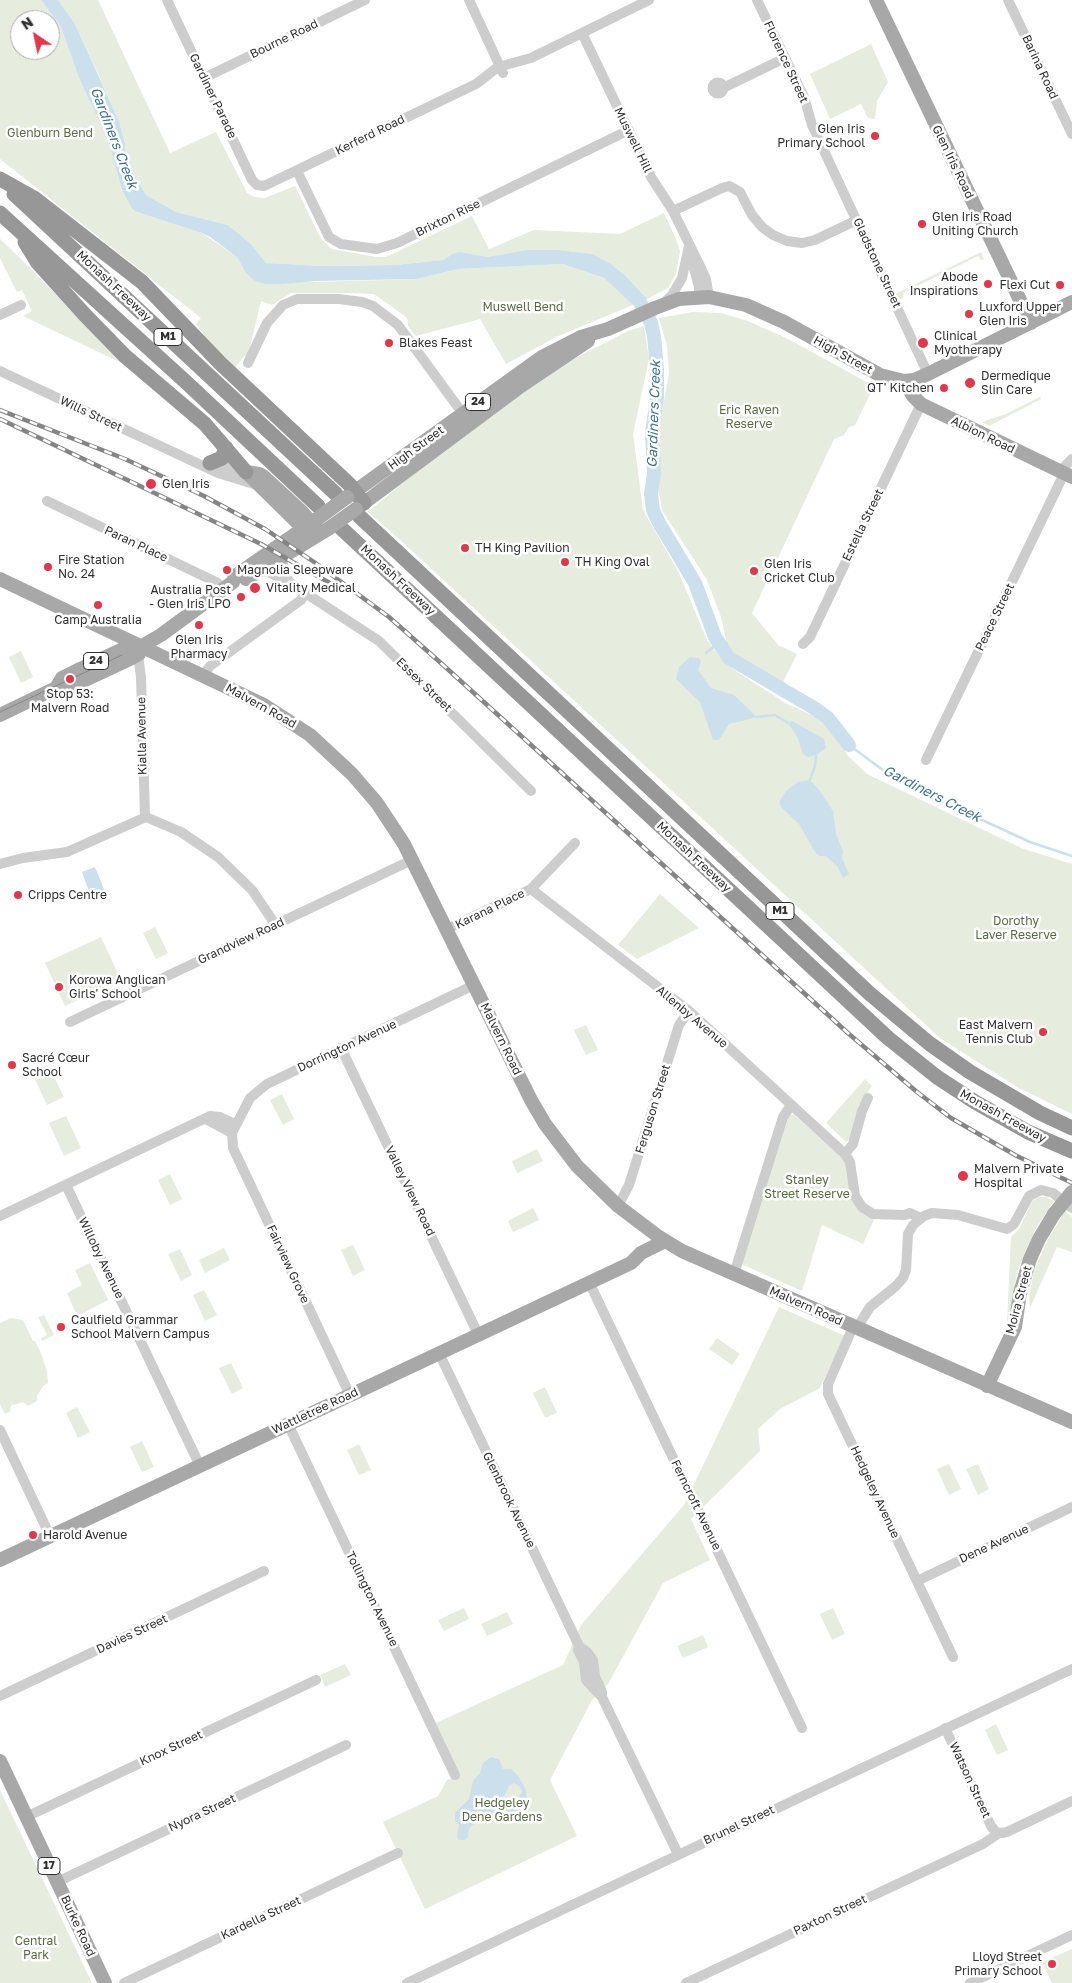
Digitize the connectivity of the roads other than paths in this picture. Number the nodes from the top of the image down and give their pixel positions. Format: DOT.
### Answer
graph roads {
  1 [pos="167,0"];
  2 [pos="365,0"];
  3 [pos="469,0"];
  4 [pos="650,0"];
  5 [pos="757,0"];
  6 [pos="876,0"];
  7 [pos="1008,0"];
  8 [pos="582,33"];
  9 [pos="785,58"];
  10 [pos="501,69"];
  11 [pos="204,78"];
  12 [pos="723,88"];
  13 [pos="629,130"];
  14 [pos="1072,134"];
  15 [pos="825,152"];
  16 [pos="297,171"];
  17 [pos="0,180"];
  18 [pos="264,186"];
  19 [pos="673,211"];
  20 [pos="0,213"];
  21 [pos="857,220"];
  22 [pos="19,229"];
  23 [pos="689,246"];
  24 [pos="704,297"];
  25 [pos="1072,302"];
  26 [pos="21,305"];
  27 [pos="658,306"];
  28 [pos="0,315"];
  29 [pos="1031,323"];
  30 [pos="248,363"];
  31 [pos="0,371"];
  32 [pos="928,374"];
  33 [pos="904,381"];
  34 [pos="921,404"];
  35 [pos="467,419"];
  36 [pos="226,448"];
  37 [pos="184,456"];
  38 [pos="1072,460"];
  39 [pos="210,463"];
  40 [pos="246,472"];
  41 [pos="1068,475"];
  42 [pos="257,485"];
  43 [pos="336,494"];
  44 [pos="46,501"];
  45 [pos="358,502"];
  46 [pos="312,519"];
  47 [pos="326,532"];
  48 [pos="283,556"];
  49 [pos="262,569"];
  50 [pos="0,579"];
  51 [pos="290,583"];
  52 [pos="229,585"];
  53 [pos="306,593"];
  54 [pos="803,644"];
  55 [pos="140,650"];
  56 [pos="203,675"];
  57 [pos="0,715"];
  58 [pos="926,760"];
  59 [pos="531,791"];
  60 [pos="144,817"];
  61 [pos="575,843"];
  62 [pos="412,860"];
  63 [pos="0,864"];
  64 [pos="531,889"];
  65 [pos="275,924"];
  66 [pos="447,930"];
  67 [pos="474,985"];
  68 [pos="688,1011"];
  69 [pos="70,1022"];
  70 [pos="342,1048"];
  71 [pos="868,1098"];
  72 [pos="791,1105"];
  73 [pos="233,1128"];
  74 [pos="1072,1128"];
  75 [pos="1072,1151"];
  76 [pos="845,1154"];
  77 [pos="66,1185"];
  78 [pos="1072,1192"];
  79 [pos="618,1206"];
  80 [pos="1072,1208"];
  81 [pos="906,1215"];
  82 [pos="0,1216"];
  83 [pos="921,1218"];
  84 [pos="911,1227"];
  85 [pos="670,1243"];
  86 [pos="734,1274"];
  87 [pos="589,1282"];
  88 [pos="855,1328"];
  89 [pos="478,1334"];
  90 [pos="439,1353"];
  91 [pos="987,1386"];
  92 [pos="350,1395"];
  93 [pos="1072,1422"];
  94 [pos="288,1424"];
  95 [pos="0,1430"];
  96 [pos="200,1466"];
  97 [pos="1072,1507"];
  98 [pos="50,1536"];
  99 [pos="0,1560"];
  100 [pos="264,1571"];
  101 [pos="917,1581"];
  102 [pos="953,1656"];
  103 [pos="1072,1668"];
  104 [pos="316,1680"];
  105 [pos="0,1696"];
  106 [pos="802,1728"];
  107 [pos="945,1728"];
  108 [pos="346,1745"];
  109 [pos="0,1761"];
  110 [pos="455,1775"];
  111 [pos="1072,1801"];
  112 [pos="26,1817"];
  113 [pos="996,1832"];
  114 [pos="398,1853"];
  115 [pos="678,1854"];
  116 [pos="57,1882"];
  117 [pos="1072,1935"];
  118 [pos="105,1983"];
  119 [pos="124,1983"];
  120 [pos="407,1983"];
  121 [pos="686,1983"];
  122 [pos="970,1983"];
  1 -- 11 [label="street, Gardiner Parade"];
  2 -- 11 [label="street, Bourne Road"];
  3 -- 10 [label="street"];
  4 -- 8 [label="street, Kerferd Road"];
  5 -- 9 [label="street, Florence Street"];
  6 -- 29 [label="main road, Glen Iris Road"];
  7 -- 14 [label="street, Barina Road"];
  8 -- 10 [label="street, Kerferd Road"];
  8 -- 13 [label="street, Muswell Hill"];
  9 -- 12 [label="street"];
  9 -- 15 [label="street, Florence Street"];
  10 -- 16 [label="street, Kerferd Road"];
  11 -- 18 [label="street, Gardiner Parade"];
  13 -- 16 [label="street, Brixton Rise"];
  13 -- 19 [label="street, Muswell Hill"];
  15 -- 21 [label="street, Gladstone Street"];
  16 -- 18 [label="street, Kerferd Road"];
  17 -- 43 [label="highway, Monash Freeway / M1"];
  17 -- 45 [label="highway, Monash Freeway"];
  19 -- 21 [label="street"];
  19 -- 23 [label="street, Muswell Hill"];
  20 -- 22 [label="highway, Monash Freeway / M1"];
  21 -- 32 [label="street, Gladstone Street"];
  22 -- 36 [label="highway"];
  22 -- 46 [label="highway, Monash Freeway / M1"];
  23 -- 24 [label="street, Muswell Hill"];
  23 -- 27 [label="street"];
  24 -- 27 [label="main road, High Street / 24"];
  24 -- 33 [label="main road, High Street / 24"];
  25 -- 29 [label="main road"];
  26 -- 28 [label="street"];
  27 -- 35 [label="main road, High Street / 24"];
  29 -- 32 [label="main road"];
  30 -- 35 [label="street"];
  31 -- 37 [label="street, Wills Street"];
  32 -- 33 [label="main road"];
  33 -- 34 [label="main road, Albion Road"];
  34 -- 41 [label="main road, Albion Road"];
  34 -- 54 [label="street, Estella Street"];
  35 -- 45 [label="main road, High Street / 24"];
  36 -- 39 [label="highway"];
  36 -- 40 [label="highway"];
  37 -- 39 [label="street, Wills Street"];
  37 -- 42 [label="street, Wills Street"];
  38 -- 41 [label="street, Peace Street"];
  39 -- 40 [label="street, Wills Street"];
  40 -- 42 [label="main road, Wills Street"];
  40 -- 46 [label="main road, Wills Street"];
  41 -- 58 [label="street, Peace Street"];
  42 -- 46 [label="main road, Wills Street"];
  44 -- 52 [label="street, Paran Place"];
  45 -- 46 [label="main road, High Street / 24, bridge"];
  45 -- 47 [label="main road, High Street / 24, bridge"];
  45 -- 74 [label="highway, Monash Freeway / M1"];
  46 -- 47 [label="main road, Wills Street"];
  46 -- 52 [label="main road, High Street / 24"];
  47 -- 48 [label="main road, High Street / 24"];
  47 -- 75 [label="highway, Monash Freeway / M1"];
  48 -- 49 [label="main road, High Street / 24"];
  48 -- 51 [label="street"];
  49 -- 51 [label="street, Essex Street"];
  49 -- 52 [label="main road, High Street / 24"];
  50 -- 55 [label="main road, Malvern Road"];
  51 -- 53 [label="street, Essex Street"];
  52 -- 55 [label="main road, High Street / 24"];
  53 -- 56 [label="street"];
  53 -- 59 [label="street, Essex Street"];
  55 -- 56 [label="main road, Malvern Road"];
  55 -- 57 [label="main road, High Street / 24"];
  55 -- 60 [label="street, Kialla Avenue"];
  56 -- 62 [label="main road, Malvern Road"];
  60 -- 63 [label="street"];
  60 -- 65 [label="street"];
  61 -- 64 [label="street, Karana Place"];
  62 -- 65 [label="street, Grandview Road"];
  62 -- 66 [label="main road, Malvern Road"];
  64 -- 66 [label="street, Karana Place"];
  64 -- 68 [label="street, Allenby Avenue"];
  65 -- 69 [label="street, Grandview Road"];
  66 -- 67 [label="main road, Malvern Road"];
  67 -- 70 [label="street, Dorrington Avenue"];
  67 -- 79 [label="main road, Malvern Road"];
  68 -- 72 [label="street, Allenby Avenue"];
  68 -- 79 [label="street, Ferguson Street"];
  70 -- 73 [label="street, Dorrington Avenue"];
  70 -- 89 [label="street, Valley View Road"];
  71 -- 76 [label="street"];
  72 -- 76 [label="street, Allenby Avenue"];
  72 -- 86 [label="street"];
  73 -- 77 [label="street"];
  73 -- 92 [label="street, Fairview Grove"];
  76 -- 81 [label="street"];
  77 -- 82 [label="street"];
  77 -- 96 [label="street, Willoby Avenue"];
  78 -- 91 [label="main road, Moira Street, bridge"];
  79 -- 85 [label="main road, Malvern Road"];
  80 -- 83 [label="street"];
  81 -- 83 [label="street"];
  81 -- 84 [label="street"];
  83 -- 84 [label="street"];
  84 -- 88 [label="street, Hedgeley Avenue"];
  85 -- 86 [label="main road, Malvern Road"];
  85 -- 87 [label="main road, Wattletree Road"];
  86 -- 88 [label="main road, Malvern Road"];
  87 -- 89 [label="main road, Wattletree Road"];
  87 -- 106 [label="street, Ferncroft Avenue"];
  88 -- 91 [label="main road, Malvern Road"];
  88 -- 101 [label="street, Hedgeley Avenue"];
  89 -- 90 [label="main road, Wattletree Road"];
  90 -- 92 [label="main road, Wattletree Road"];
  90 -- 115 [label="street, Glenbrook Avenue"];
  91 -- 93 [label="main road, Malvern Road"];
  92 -- 94 [label="main road, Wattletree Road"];
  94 -- 96 [label="main road, Wattletree Road"];
  94 -- 110 [label="street, Tollington Avenue"];
  95 -- 98 [label="street"];
  96 -- 98 [label="main road, Wattletree Road"];
  97 -- 101 [label="street, Dene Avenue"];
  98 -- 99 [label="main road, Wattletree Road"];
  100 -- 105 [label="street, Davies Street"];
  101 -- 102 [label="street, Hedgeley Avenue"];
  103 -- 107 [label="street, Brunel Street"];
  104 -- 112 [label="street, Knox Street"];
  107 -- 113 [label="street, Watson Street"];
  107 -- 115 [label="street, Brunel Street"];
  108 -- 116 [label="street, Nyora Street"];
  109 -- 112 [label="main road, Burke Road / 17"];
  111 -- 113 [label="street, Paxton Street"];
  112 -- 116 [label="main road, Burke Road / 17"];
  113 -- 121 [label="street, Paxton Street"];
  114 -- 119 [label="street, Kardella Street"];
  115 -- 120 [label="street, Brunel Street"];
  116 -- 118 [label="main road, Burke Road / 17"];
  117 -- 122 [label="street"];
}
